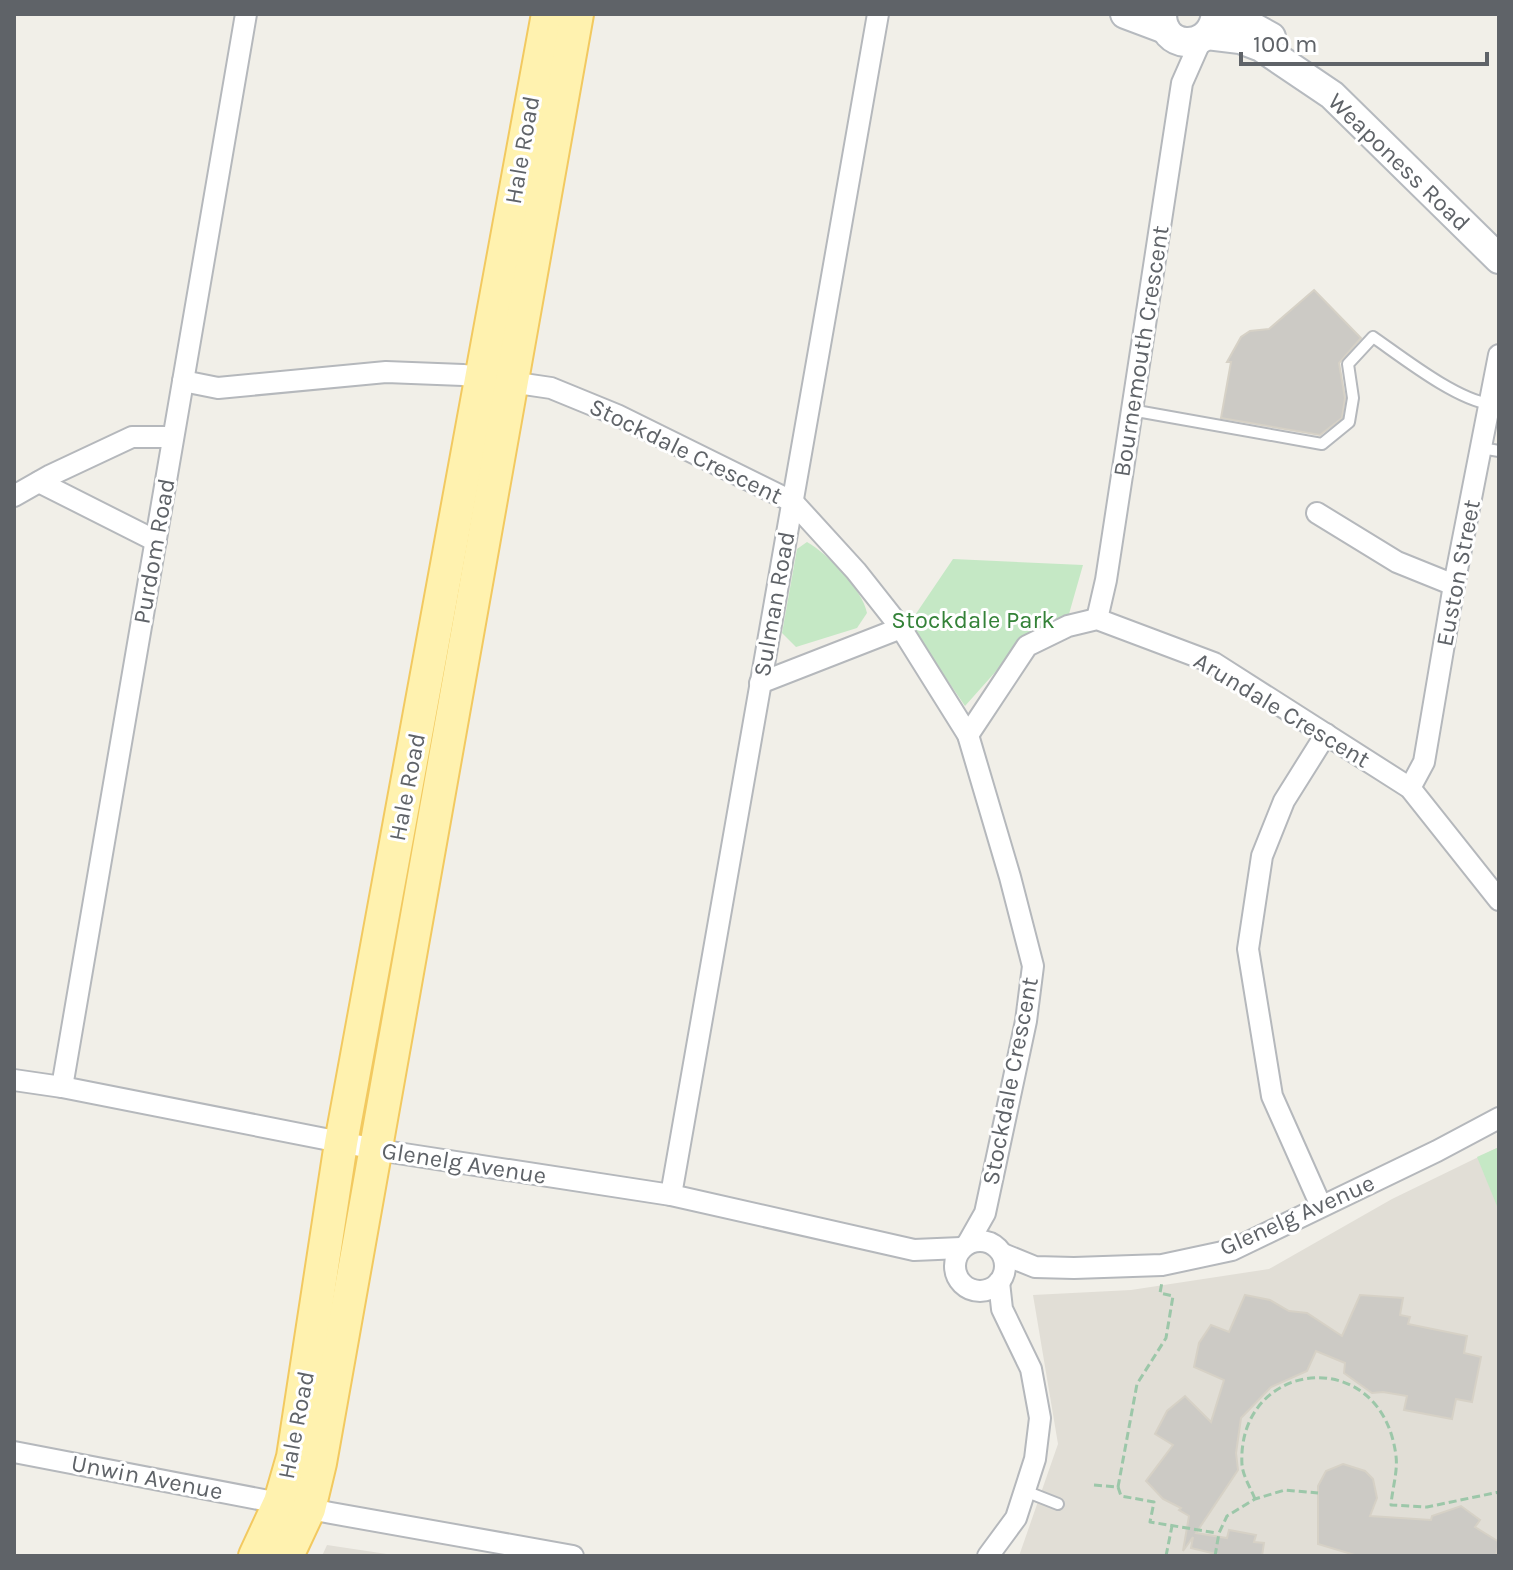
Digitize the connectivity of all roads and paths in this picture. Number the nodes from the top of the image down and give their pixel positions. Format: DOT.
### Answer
graph roads {
  1 [pos="246,14"];
  2 [pos="548,14"];
  3 [pos="577,14"];
  4 [pos="878,14"];
  5 [pos="1125,14"];
  6 [pos="1229,14"];
  7 [pos="1188,29"];
  8 [pos="1499,239"];
  9 [pos="1499,259"];
  10 [pos="1499,355"];
  11 [pos="498,380"];
  12 [pos="183,381"];
  13 [pos="1490,404"];
  14 [pos="1131,410"];
  15 [pos="173,437"];
  16 [pos="1490,449"];
  17 [pos="39,482"];
  18 [pos="14,496"];
  19 [pos="793,502"];
  20 [pos="1317,513"];
  21 [pos="156,541"];
  22 [pos="1454,585"];
  23 [pos="1097,619"];
  24 [pos="901,628"];
  25 [pos="760,683"];
  26 [pos="1326,734"];
  27 [pos="968,735"];
  28 [pos="1410,788"];
  29 [pos="1499,900"];
  30 [pos="14,1080"];
  31 [pos="62,1087"];
  32 [pos="1499,1118"];
  33 [pos="341,1143"];
  34 [pos="376,1150"];
  35 [pos="671,1195"];
  36 [pos="1321,1206"];
  37 [pos="980,1247"];
  38 [pos="914,1250"];
  39 [pos="1035,1267"];
  40 [pos="956,1274"];
  41 [pos="1163,1278"];
  42 [pos="1000,1281"];
  43 [pos="976,1291"];
  44 [pos="1002,1309"];
  45 [pos="14,1452"];
  46 [pos="1094,1485"];
  47 [pos="1118,1487"];
  48 [pos="1025,1491"];
  49 [pos="1499,1492"];
  50 [pos="1318,1493"];
  51 [pos="1255,1499"];
  52 [pos="1058,1504"];
  53 [pos="294,1506"];
  54 [pos="1172,1526"];
  55 [pos="1219,1533"];
  56 [pos="501,1550"];
  57 [pos="255,1556"];
  58 [pos="287,1556"];
  59 [pos="573,1556"];
  60 [pos="988,1556"];
  61 [pos="1166,1556"];
  62 [pos="1215,1556"];
  1 -- 12 [label="street, Purdom Road"];
  2 -- 11 [label="main road, Hale Road"];
  3 -- 11 [label="main road, Hale Road"];
  4 -- 19 [label="street, Sulman Road"];
  5 -- 7 [label="main road, Weaponess Road"];
  6 -- 8 [label="main road, Weaponess Road"];
  7 -- 9 [label="main road, Weaponess Road"];
  7 -- 14 [label="street, Bournemouth Crescent"];
  10 -- 13 [label="street, Euston Street"];
  11 -- 12 [label="street, Stockdale Crescent"];
  11 -- 19 [label="street, Stockdale Crescent"];
  11 -- 33 [label="main road, Hale Road"];
  11 -- 34 [label="main road, Hale Road"];
  12 -- 15 [label="street, Purdom Road"];
  13 -- 14 [label="lane"];
  13 -- 16 [label="street, Euston Street"];
  14 -- 23 [label="street, Bournemouth Crescent"];
  15 -- 17 [label="street"];
  15 -- 21 [label="street, Purdom Road"];
  16 -- 22 [label="street, Euston Street"];
  17 -- 18 [label="street"];
  17 -- 21 [label="street"];
  19 -- 24 [label="street, Stockdale Crescent"];
  19 -- 25 [label="street, Sulman Road"];
  20 -- 22 [label="street"];
  21 -- 31 [label="street, Purdom Road"];
  22 -- 28 [label="street, Euston Street"];
  23 -- 26 [label="street, Arundale Crescent"];
  23 -- 27 [label="street"];
  24 -- 25 [label="street"];
  24 -- 27 [label="street, Stockdale Crescent"];
  25 -- 35 [label="street, Sulman Road"];
  26 -- 28 [label="street, Arundale Crescent"];
  26 -- 36 [label="street"];
  27 -- 37 [label="street, Stockdale Crescent"];
  28 -- 29 [label="street, Arundale Crescent"];
  30 -- 31 [label="street, Glenelg Avenue"];
  31 -- 33 [label="street, Glenelg Avenue"];
  32 -- 36 [label="street, Glenelg Avenue"];
  33 -- 34 [label="street, Glenelg Avenue"];
  33 -- 53 [label="main road, Hale Road"];
  34 -- 35 [label="street, Glenelg Avenue"];
  34 -- 53 [label="main road, Hale Road"];
  35 -- 38 [label="street, Glenelg Avenue"];
  36 -- 39 [label="street, Glenelg Avenue"];
  37 -- 38 [label="street, Glenelg Avenue"];
  37 -- 39 [label="street, Glenelg Avenue"];
  37 -- 40 [label="street"];
  37 -- 42 [label="street"];
  38 -- 40 [label="street, Glenelg Avenue"];
  39 -- 42 [label="street, Glenelg Avenue"];
  40 -- 43 [label="street, Glenelg Avenue"];
  41 -- 47 [label="path"];
  42 -- 43 [label="street, Glenelg Avenue"];
  42 -- 44 [label="street"];
  43 -- 44 [label="street"];
  44 -- 48 [label="street"];
  45 -- 53 [label="street, Unwin Avenue"];
  46 -- 47 [label="path"];
  47 -- 54 [label="path"];
  48 -- 52 [label="lane"];
  48 -- 60 [label="street"];
  49 -- 51 [label="path"];
  50 -- 51 [label="path"];
  51 -- 55 [label="path"];
  53 -- 56 [label="street"];
  53 -- 57 [label="main road, Hale Road"];
  53 -- 58 [label="main road, Hale Road"];
  54 -- 55 [label="path"];
  54 -- 61 [label="path"];
  55 -- 62 [label="path"];
  56 -- 59 [label="street"];
}
